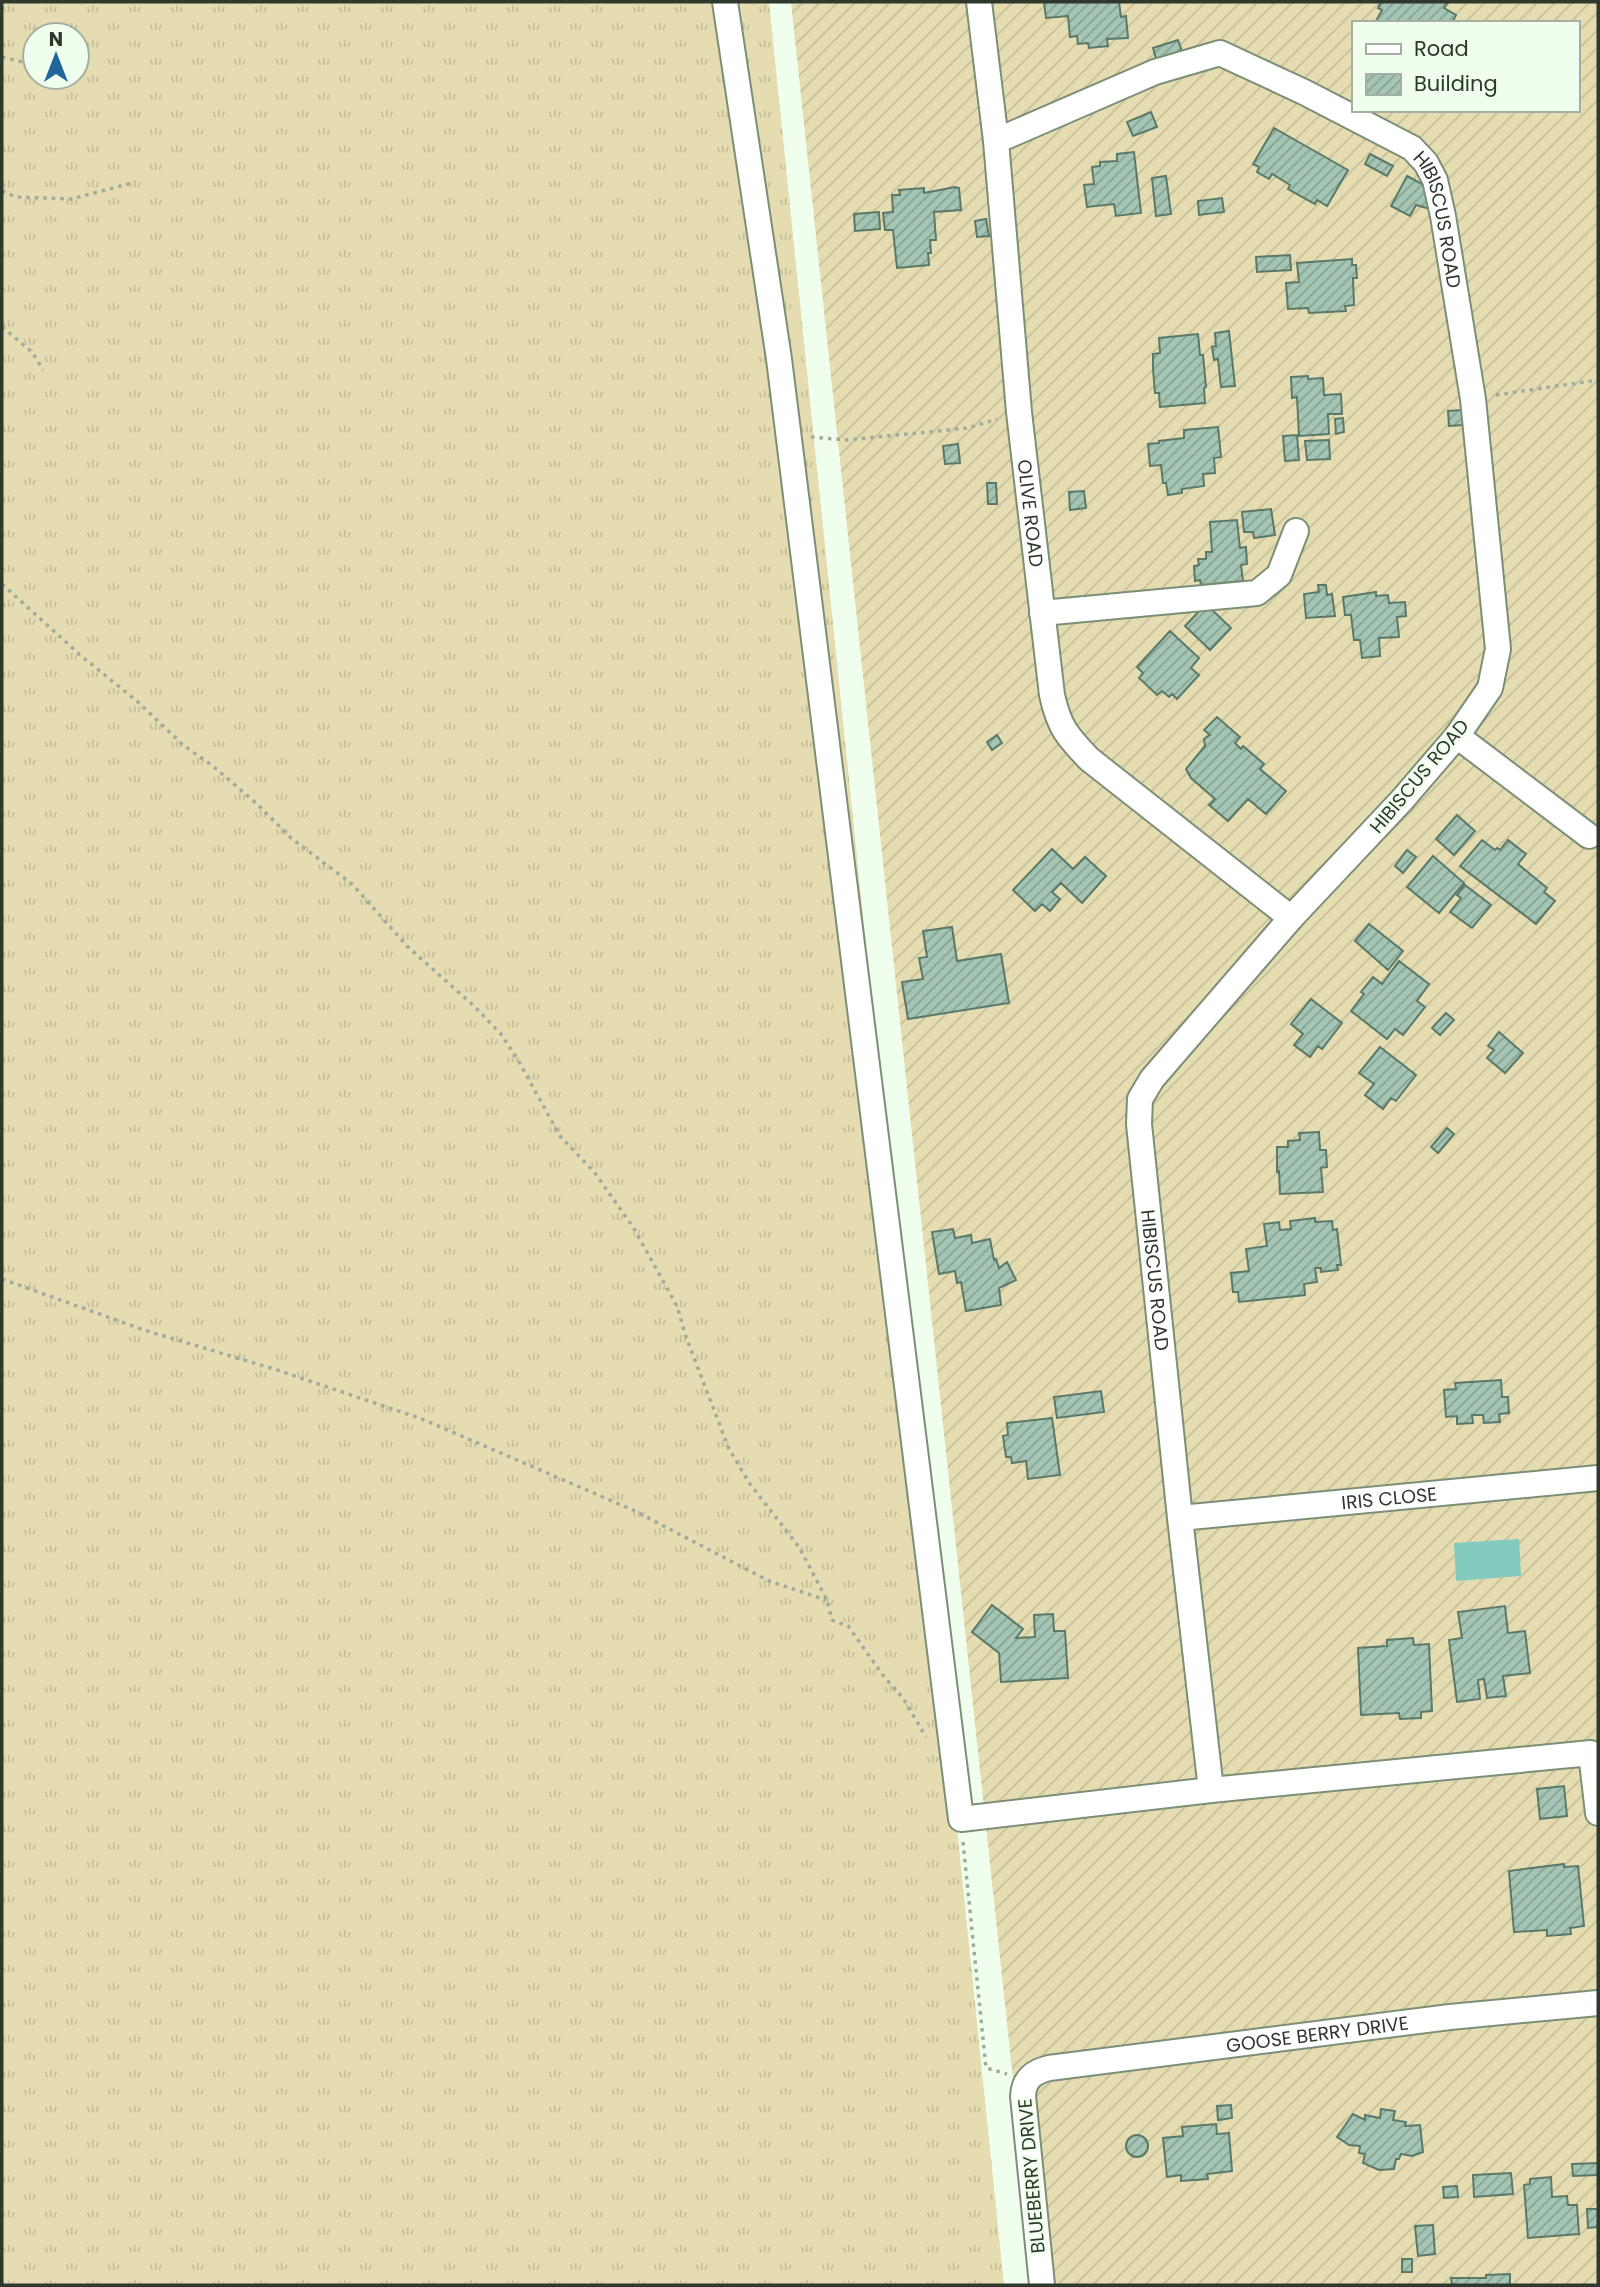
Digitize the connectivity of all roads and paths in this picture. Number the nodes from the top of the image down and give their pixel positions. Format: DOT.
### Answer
graph roads {
  1 [pos="725,2"];
  2 [pos="979,2"];
  3 [pos="2,57"];
  4 [pos="21,62"];
  5 [pos="996,141"];
  6 [pos="132,183"];
  7 [pos="2,191"];
  8 [pos="2,327"];
  9 [pos="43,370"];
  10 [pos="1598,380"];
  11 [pos="1473,399"];
  12 [pos="1019,412"];
  13 [pos="787,425"];
  14 [pos="1296,531"];
  15 [pos="2,584"];
  16 [pos="1042,613"];
  17 [pos="1457,736"];
  18 [pos="1589,836"];
  19 [pos="1291,918"];
  20 [pos="2,1279"];
  21 [pos="1598,1478"];
  22 [pos="1180,1518"];
  23 [pos="827,1600"];
  24 [pos="930,1744"];
  25 [pos="1211,1790"];
  26 [pos="1598,1813"];
  27 [pos="961,1819"];
  28 [pos="1598,2003"];
  29 [pos="1032,2076"];
  30 [pos="1042,2285"];
  1 -- 13 [label="street"];
  2 -- 5 [label="street, OLIVE ROAD"];
  3 -- 4 [label="path"];
  5 -- 11 [label="street, HIBISCUS ROAD"];
  5 -- 12 [label="street, OLIVE ROAD"];
  6 -- 7 [label="path"];
  8 -- 9 [label="path"];
  10 -- 11 [label="path"];
  11 -- 17 [label="street, HIBISCUS ROAD"];
  12 -- 13 [label="path"];
  12 -- 16 [label="street, OLIVE ROAD"];
  13 -- 27 [label="street"];
  14 -- 16 [label="street"];
  15 -- 23 [label="path"];
  16 -- 19 [label="street, OLIVE ROAD"];
  17 -- 18 [label="street"];
  17 -- 19 [label="street, HIBISCUS ROAD"];
  19 -- 22 [label="street, HIBISCUS ROAD"];
  20 -- 23 [label="path"];
  21 -- 22 [label="street, IRIS CLOSE"];
  22 -- 25 [label="street, HIBISCUS ROAD"];
  23 -- 24 [label="path"];
  25 -- 26 [label="street"];
  25 -- 27 [label="street"];
  27 -- 29 [label="path"];
  28 -- 29 [label="street, GOOSE BERRY DRIVE"];
  29 -- 30 [label="street, BLUEBERRY DRIVE"];
}
